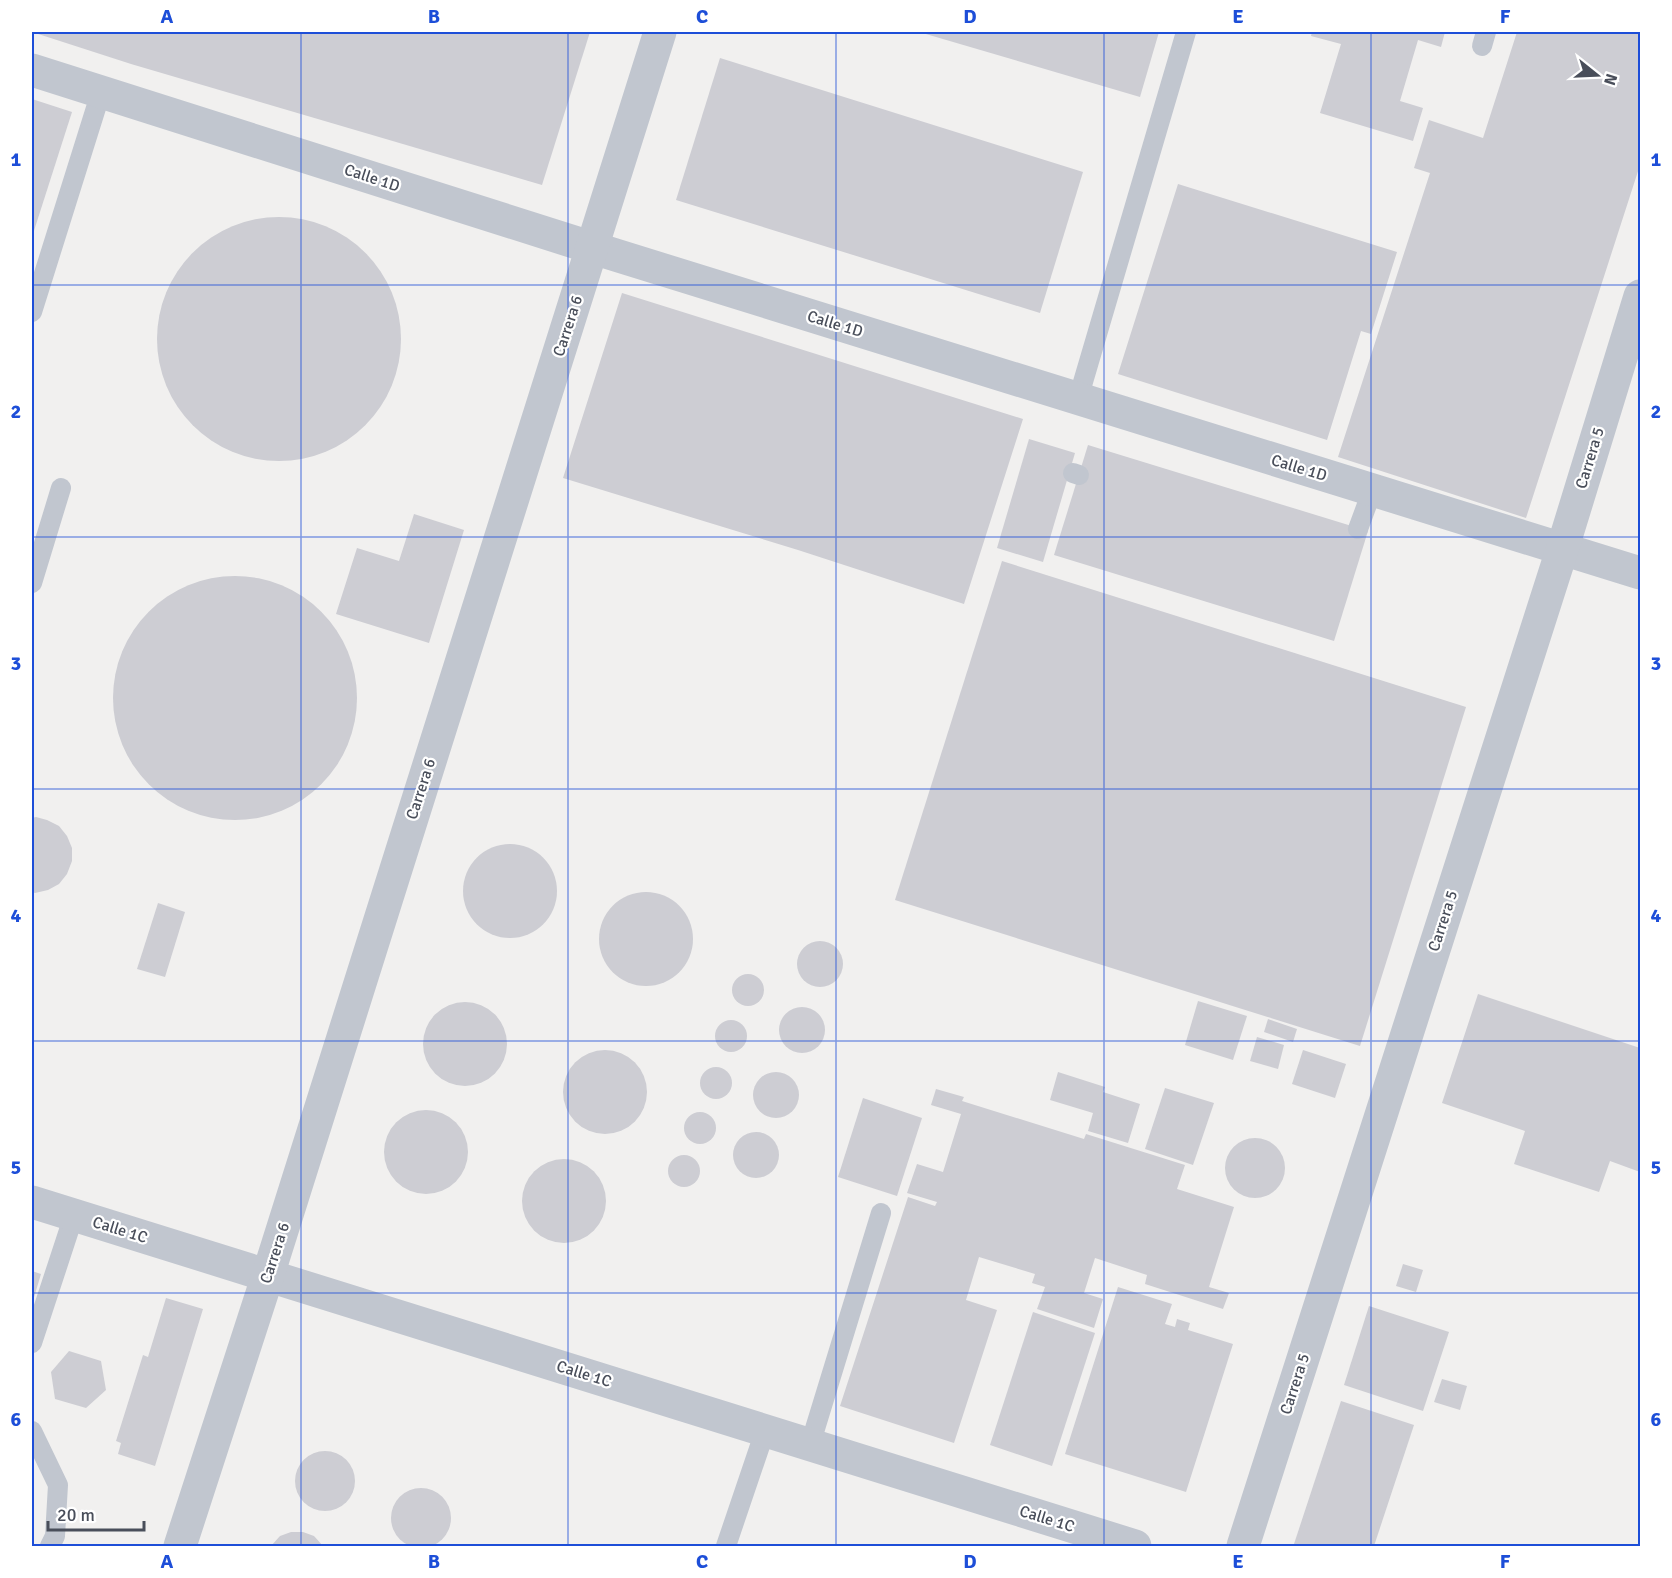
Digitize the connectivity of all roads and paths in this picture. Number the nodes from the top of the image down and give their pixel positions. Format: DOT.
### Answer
graph roads {
  1 [pos="660,32"];
  2 [pos="1186,32"];
  3 [pos="32,70"];
  4 [pos="101,92"];
  5 [pos="592,248"];
  6 [pos="1641,296"];
  7 [pos="32,312"];
  8 [pos="1078,399"];
  9 [pos="61,488"];
  10 [pos="1372,491"];
  11 [pos="1358,529"];
  12 [pos="1562,550"];
  13 [pos="1641,573"];
  14 [pos="32,583"];
  15 [pos="32,1202"];
  16 [pos="881,1212"];
  17 [pos="74,1215"];
  18 [pos="268,1275"];
  19 [pos="32,1343"];
  20 [pos="32,1431"];
  21 [pos="765,1431"];
  22 [pos="810,1444"];
  23 [pos="50,1546"];
  24 [pos="180,1546"];
  25 [pos="726,1546"];
  26 [pos="1135,1546"];
  27 [pos="1243,1546"];
  1 -- 5 [label="street, Carrera 6"];
  2 -- 8 [label="lane"];
  3 -- 4 [label="street, Calle 1D"];
  4 -- 5 [label="street, Calle 1D"];
  4 -- 7 [label="lane"];
  5 -- 8 [label="street, Calle 1D"];
  5 -- 18 [label="street, Carrera 6"];
  6 -- 12 [label="street, Carrera 5"];
  8 -- 10 [label="street, Calle 1D"];
  9 -- 14 [label="lane"];
  10 -- 11 [label="lane"];
  10 -- 12 [label="street, Calle 1D"];
  12 -- 13 [label="street, Calle 1D"];
  12 -- 27 [label="street, Carrera 5"];
  15 -- 17 [label="street, Calle 1C"];
  16 -- 22 [label="lane"];
  17 -- 18 [label="street, Calle 1C"];
  17 -- 19 [label="lane"];
  18 -- 21 [label="street, Calle 1C"];
  18 -- 24 [label="street, Carrera 6"];
  20 -- 23 [label="lane"];
  21 -- 22 [label="street, Calle 1C"];
  21 -- 25 [label="lane"];
  22 -- 26 [label="street, Calle 1C"];
}
